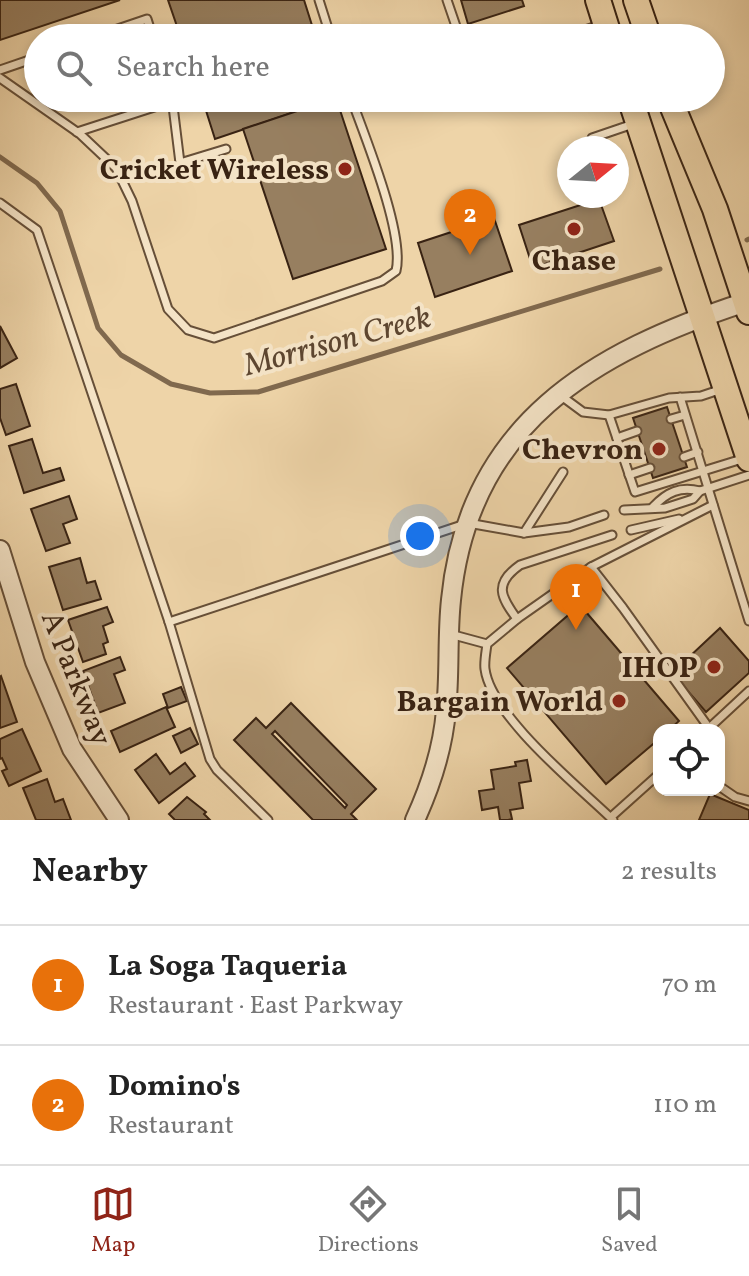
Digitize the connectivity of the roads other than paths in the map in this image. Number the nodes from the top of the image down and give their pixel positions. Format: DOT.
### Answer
graph roads {
  1 [pos="319,0"];
  2 [pos="447,0"];
  3 [pos="636,0"];
  4 [pos="132,24"];
  5 [pos="149,24"];
  6 [pos="327,24"];
  7 [pos="455,24"];
  8 [pos="644,24"];
  9 [pos="24,62"];
  10 [pos="0,70"];
  11 [pos="0,78"];
  12 [pos="24,92"];
  13 [pos="52,112"];
  14 [pos="136,112"];
  15 [pos="174,112"];
  16 [pos="356,112"];
  17 [pos="635,112"];
  18 [pos="675,112"];
  19 [pos="638,122"];
  20 [pos="77,132"];
  21 [pos="598,136"];
  22 [pos="226,149"];
  23 [pos="0,203"];
  24 [pos="747,307"];
  25 [pos="703,316"];
  26 [pos="726,388"];
  27 [pos="558,394"];
  28 [pos="680,397"];
  29 [pos="609,415"];
  30 [pos="685,415"];
  31 [pos="671,419"];
  32 [pos="637,431"];
  33 [pos="617,438"];
  34 [pos="698,452"];
  35 [pos="684,457"];
  36 [pos="749,458"];
  37 [pos="650,468"];
  38 [pos="563,472"];
  39 [pos="703,472"];
  40 [pos="629,475"];
  41 [pos="749,475"];
  42 [pos="704,490"];
  43 [pos="713,505"];
  44 [pos="653,507"];
  45 [pos="624,510"];
  46 [pos="604,515"];
  47 [pos="689,517"];
  48 [pos="468,523"];
  49 [pos="631,530"];
  50 [pos="524,533"];
  51 [pos="612,535"];
  52 [pos="0,550"];
  53 [pos="591,567"];
  54 [pos="517,619"];
  55 [pos="749,621"];
  56 [pos="169,622"];
  57 [pos="448,633"];
  58 [pos="487,644"];
  59 [pos="749,691"];
  60 [pos="704,724"];
  61 [pos="713,724"];
  62 [pos="653,780"];
  63 [pos="725,790"];
  64 [pos="749,801"];
  65 [pos="612,819"];
  66 [pos="119,820"];
  67 [pos="268,820"];
  68 [pos="415,820"];
  1 -- 6 [label="lane"];
  2 -- 7 [label="lane"];
  3 -- 8 [label="main road"];
  4 -- 5 [label="lane"];
  9 -- 10 [label="lane"];
  11 -- 12 [label="lane"];
  13 -- 20 [label="lane"];
  14 -- 20 [label="lane"];
  15 -- 22 [label="lane"];
  16 -- 20 [label="lane"];
  17 -- 19 [label="main road"];
  18 -- 24 [label="main road"];
  19 -- 21 [label="lane"];
  19 -- 25 [label="main road"];
  23 -- 56 [label="lane"];
  24 -- 25 [label="street"];
  25 -- 26 [label="main road"];
  25 -- 27 [label="street"];
  26 -- 28 [label="lane"];
  26 -- 36 [label="main road"];
  27 -- 29 [label="lane"];
  27 -- 48 [label="street"];
  28 -- 29 [label="lane"];
  28 -- 30 [label="lane"];
  29 -- 33 [label="lane"];
  30 -- 31 [label="lane"];
  30 -- 34 [label="lane"];
  32 -- 33 [label="lane"];
  33 -- 40 [label="lane"];
  34 -- 35 [label="lane"];
  34 -- 39 [label="lane"];
  36 -- 39 [label="lane"];
  37 -- 40 [label="lane"];
  38 -- 50 [label="lane"];
  39 -- 40 [label="lane"];
  39 -- 42 [label="lane"];
  41 -- 42 [label="lane"];
  42 -- 43 [label="lane"];
  42 -- 44 [label="lane"];
  42 -- 44 [label="lane"];
  43 -- 47 [label="lane"];
  43 -- 55 [label="lane"];
  44 -- 45 [label="lane"];
  46 -- 50 [label="lane"];
  47 -- 49 [label="lane"];
  47 -- 53 [label="lane"];
  48 -- 50 [label="lane"];
  48 -- 56 [label="lane"];
  48 -- 57 [label="street"];
  51 -- 54 [label="lane"];
  52 -- 66 [label="street, A Parkway"];
  53 -- 54 [label="lane"];
  53 -- 60 [label="lane"];
  54 -- 58 [label="lane"];
  56 -- 67 [label="lane"];
  57 -- 58 [label="lane"];
  57 -- 68 [label="street"];
  58 -- 65 [label="lane"];
  59 -- 61 [label="lane"];
  62 -- 65 [label="lane"];
  63 -- 64 [label="lane"];
}
